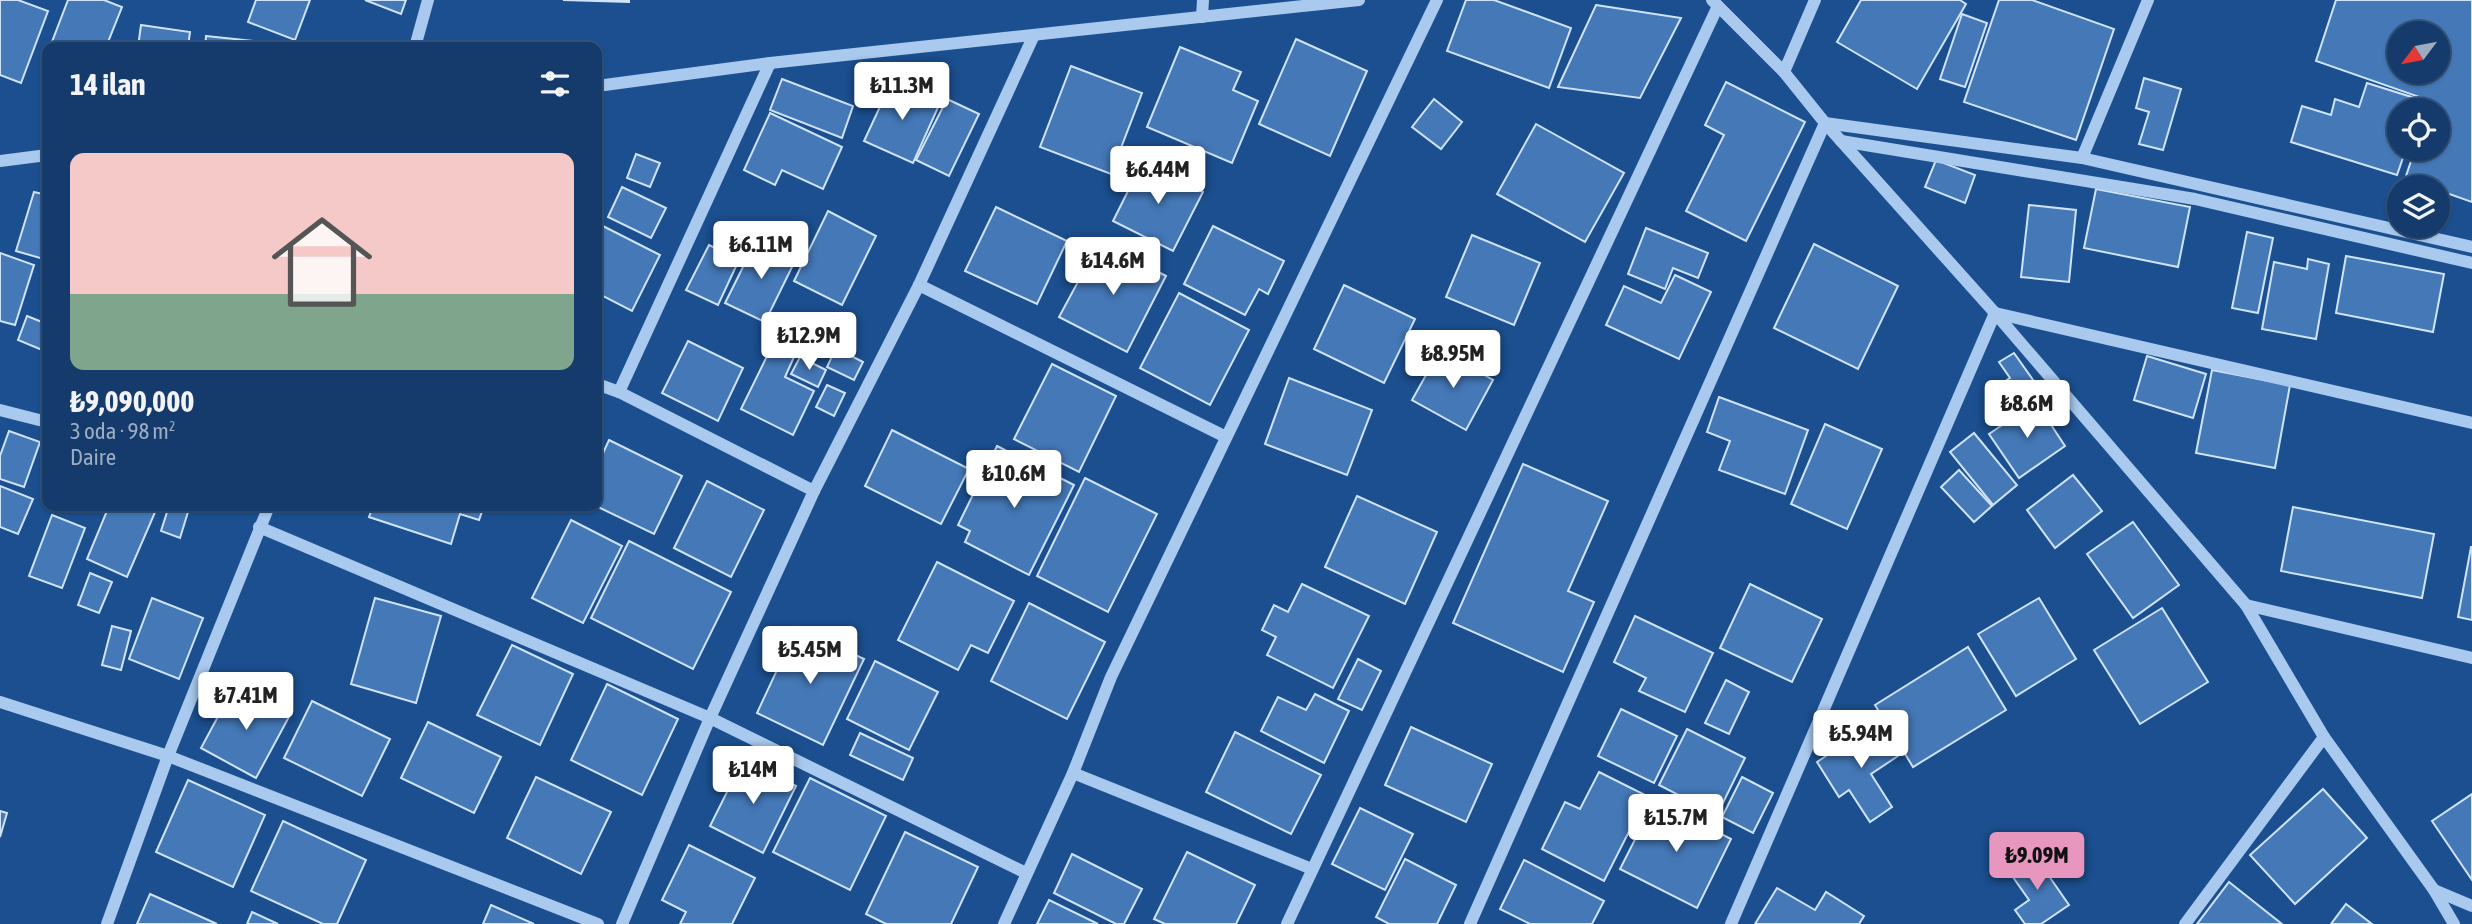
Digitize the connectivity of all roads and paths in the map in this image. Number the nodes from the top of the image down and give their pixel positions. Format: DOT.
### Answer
graph roads {
  1 [pos="428,0"];
  2 [pos="1203,0"];
  3 [pos="1359,0"];
  4 [pos="1437,0"];
  5 [pos="1815,0"];
  6 [pos="2148,0"];
  7 [pos="1715,3"];
  8 [pos="1202,16"];
  9 [pos="1034,35"];
  10 [pos="416,42"];
  11 [pos="770,62"];
  12 [pos="1784,72"];
  13 [pos="602,85"];
  14 [pos="1825,123"];
  15 [pos="1841,141"];
  16 [pos="42,156"];
  17 [pos="2082,158"];
  18 [pos="0,161"];
  19 [pos="2472,247"];
  20 [pos="2472,262"];
  21 [pos="919,285"];
  22 [pos="1994,313"];
  23 [pos="602,386"];
  24 [pos="619,392"];
  25 [pos="0,410"];
  26 [pos="42,421"];
  27 [pos="2472,423"];
  28 [pos="1226,437"];
  29 [pos="814,491"];
  30 [pos="267,511"];
  31 [pos="259,527"];
  32 [pos="2246,606"];
  33 [pos="2472,658"];
  34 [pos="0,702"];
  35 [pos="710,718"];
  36 [pos="2324,737"];
  37 [pos="168,756"];
  38 [pos="1073,773"];
  39 [pos="1312,869"];
  40 [pos="1026,873"];
  41 [pos="2434,890"];
  42 [pos="2472,906"];
  43 [pos="107,924"];
  44 [pos="598,924"];
  45 [pos="622,924"];
  46 [pos="1004,924"];
  47 [pos="1287,924"];
  48 [pos="1471,924"];
  49 [pos="1731,924"];
  50 [pos="2185,924"];
  51 [pos="2454,924"];
  1 -- 10 [label="street"];
  2 -- 8 [label="street"];
  3 -- 8 [label="street"];
  4 -- 28 [label="street"];
  5 -- 12 [label="street"];
  6 -- 17 [label="street"];
  7 -- 12 [label="street"];
  7 -- 39 [label="street"];
  8 -- 9 [label="street"];
  9 -- 11 [label="street"];
  9 -- 21 [label="street"];
  11 -- 13 [label="street"];
  11 -- 24 [label="street"];
  12 -- 14 [label="street"];
  14 -- 15 [label="street"];
  14 -- 17 [label="street"];
  14 -- 48 [label="street"];
  15 -- 20 [label="street"];
  15 -- 22 [label="street"];
  16 -- 18 [label="street"];
  17 -- 19 [label="street"];
  21 -- 28 [label="street"];
  21 -- 29 [label="street"];
  22 -- 27 [label="street"];
  22 -- 32 [label="street"];
  22 -- 49 [label="street"];
  23 -- 24 [label="street"];
  24 -- 29 [label="street"];
  25 -- 26 [label="street"];
  28 -- 38 [label="street"];
  29 -- 35 [label="street"];
  30 -- 31 [label="street"];
  31 -- 35 [label="street"];
  31 -- 37 [label="street"];
  32 -- 33 [label="street"];
  32 -- 36 [label="street"];
  34 -- 37 [label="street"];
  35 -- 40 [label="street"];
  35 -- 45 [label="street"];
  36 -- 41 [label="street"];
  36 -- 50 [label="street"];
  37 -- 43 [label="street"];
  37 -- 44 [label="street"];
  38 -- 39 [label="street"];
  38 -- 40 [label="street"];
  39 -- 47 [label="street"];
  40 -- 46 [label="street"];
  41 -- 42 [label="street"];
  41 -- 51 [label="street"];
}
